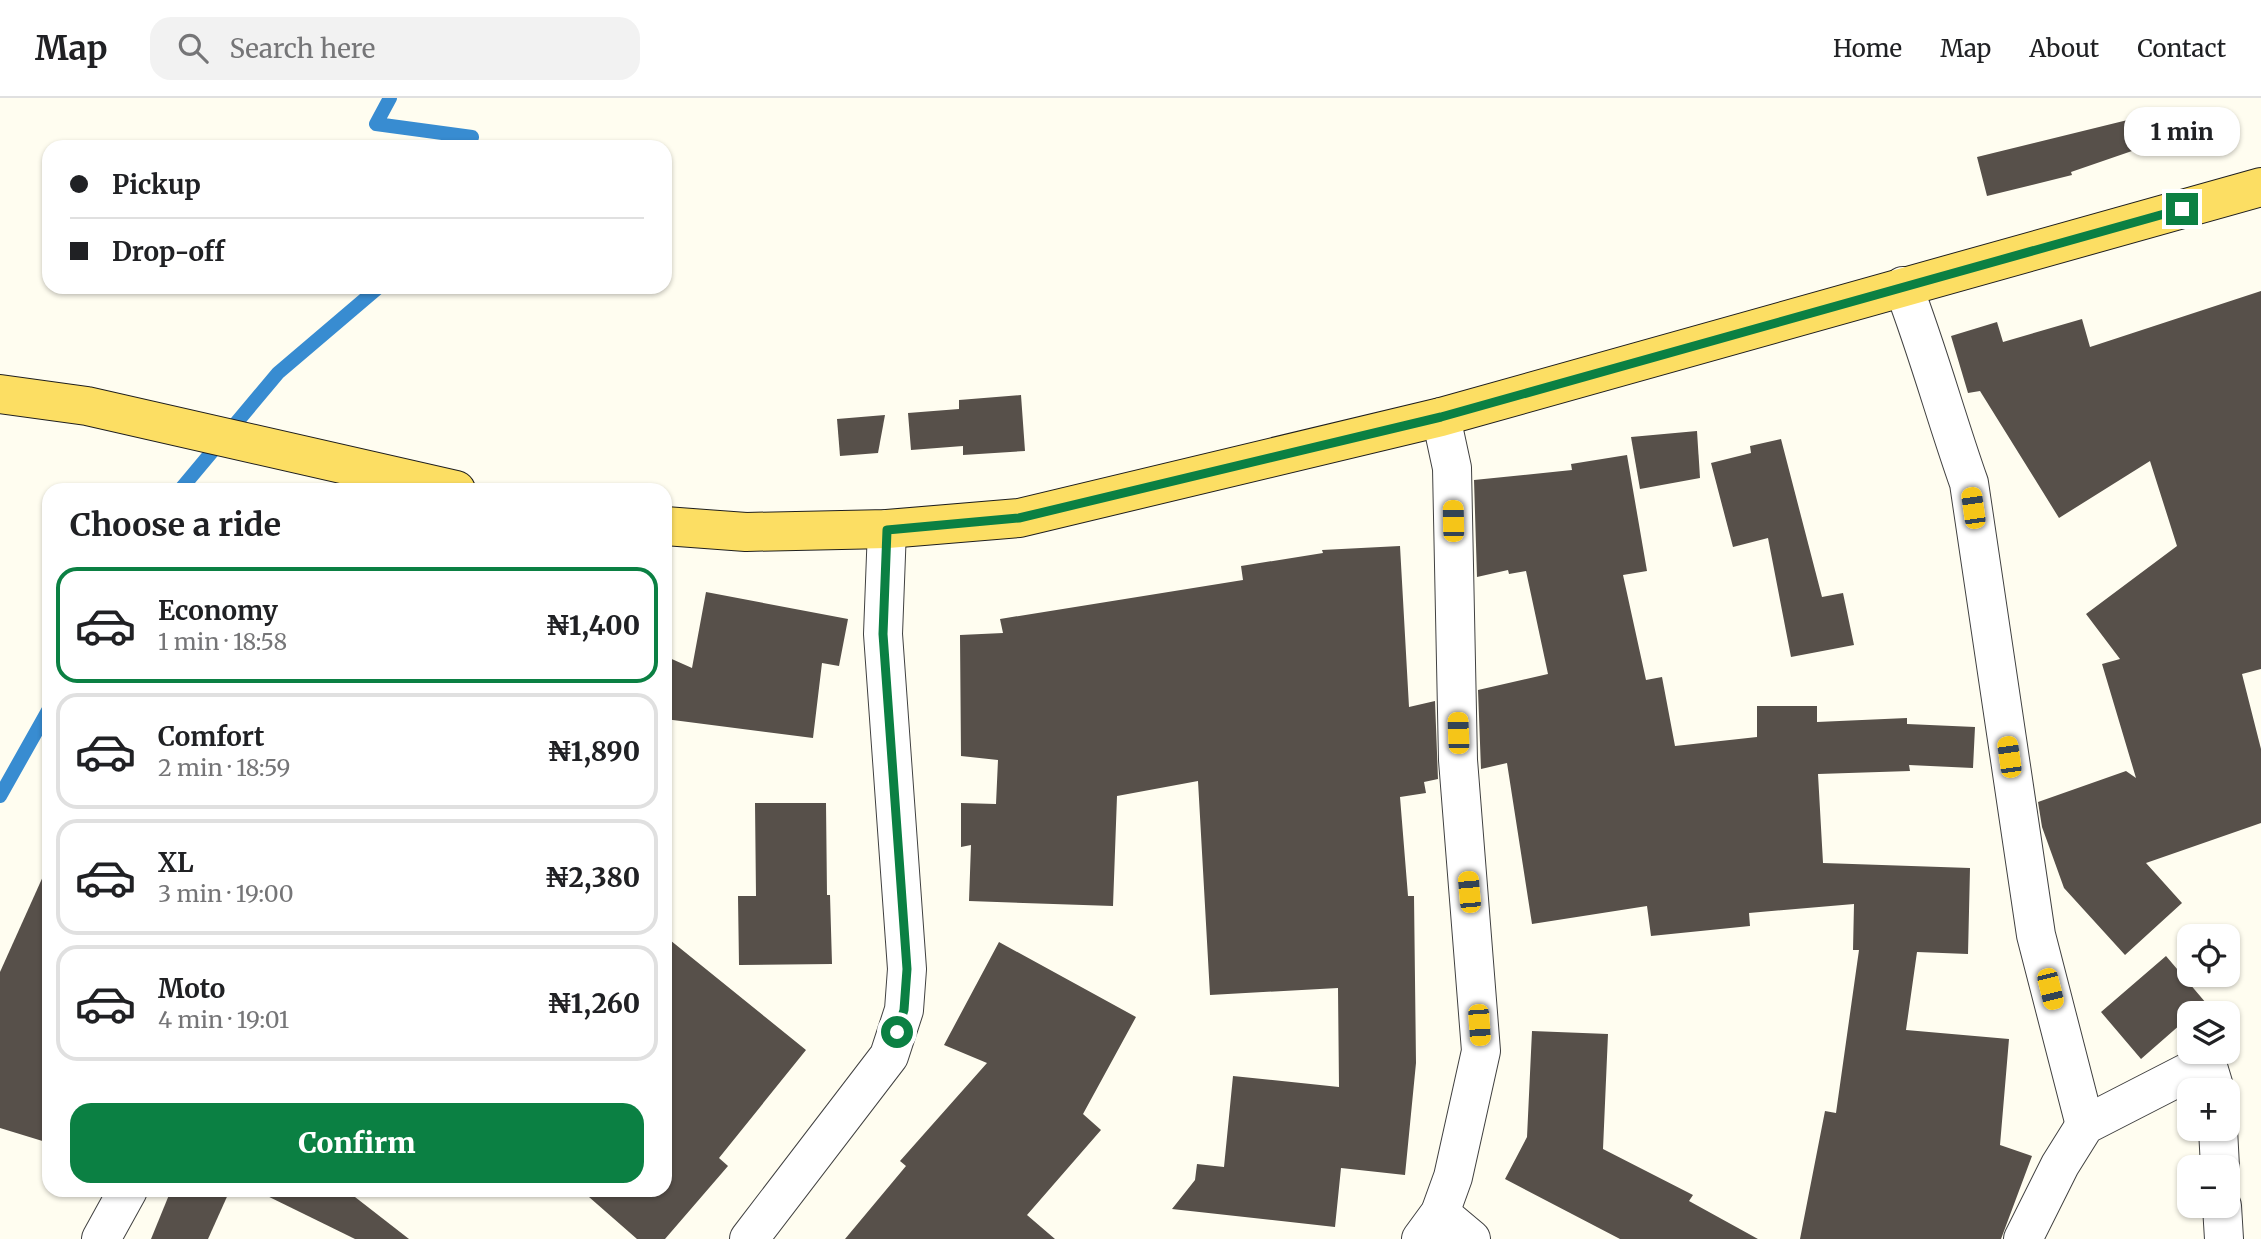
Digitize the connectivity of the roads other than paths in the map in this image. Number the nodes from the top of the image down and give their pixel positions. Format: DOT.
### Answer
graph roads {
  1 [pos="2261,187"];
  2 [pos="1903,286"];
  3 [pos="0,394"];
  4 [pos="1441,417"];
  5 [pos="424,483"];
  6 [pos="672,527"];
  7 [pos="887,530"];
  8 [pos="2211,1078"];
  9 [pos="2085,1125"];
  10 [pos="124,1197"];
  11 [pos="2223,1218"];
  12 [pos="1431,1226"];
  13 [pos="102,1239"];
  14 [pos="749,1239"];
  15 [pos="1471,1239"];
  16 [pos="2022,1239"];
  17 [pos="2224,1239"];
  1 -- 2 [label="main road"];
  2 -- 4 [label="main road"];
  2 -- 9 [label="street"];
  3 -- 5 [label="main road"];
  4 -- 7 [label="main road"];
  4 -- 12 [label="street"];
  6 -- 7 [label="main road"];
  7 -- 14 [label="street"];
  8 -- 9 [label="street"];
  9 -- 16 [label="street"];
  10 -- 13 [label="street"];
  11 -- 17 [label="street"];
  12 -- 15 [label="street"];
}
